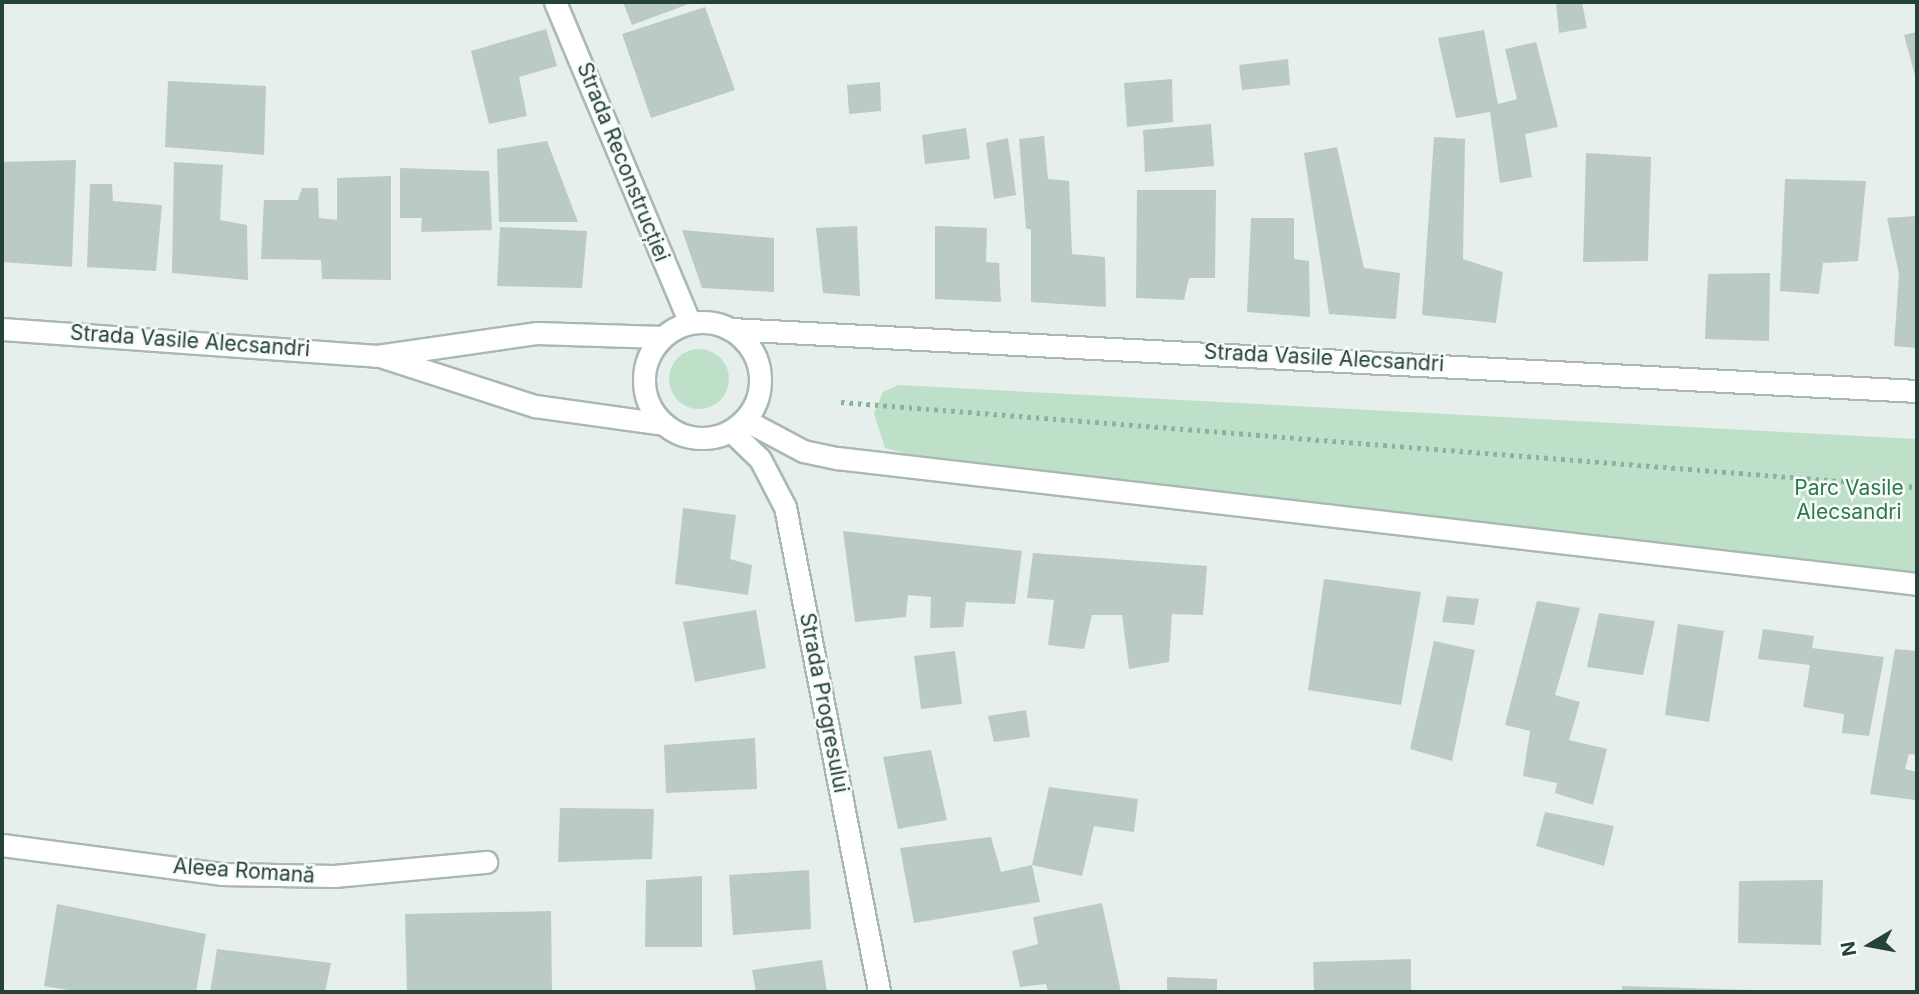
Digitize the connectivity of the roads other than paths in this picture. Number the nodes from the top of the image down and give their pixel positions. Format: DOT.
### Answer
graph roads {
  1 [pos="555,2"];
  2 [pos="690,323"];
  3 [pos="2,329"];
  4 [pos="730,329"];
  5 [pos="662,337"];
  6 [pos="377,356"];
  7 [pos="1917,391"];
  8 [pos="663,424"];
  9 [pos="738,426"];
  10 [pos="1917,584"];
  11 [pos="2,845"];
  12 [pos="486,862"];
  13 [pos="879,992"];
  1 -- 2 [label="street, Strada Reconstrucției"];
  2 -- 4 [label="street"];
  2 -- 5 [label="street"];
  3 -- 6 [label="street, Strada Vasile Alecsandri"];
  4 -- 7 [label="street, Strada Vasile Alecsandri"];
  4 -- 9 [label="street"];
  5 -- 6 [label="street, Strada Vasile Alecsandri"];
  5 -- 8 [label="street"];
  6 -- 8 [label="street, Strada Vasile Alecsandri"];
  8 -- 9 [label="street"];
  9 -- 10 [label="street"];
  9 -- 13 [label="street, Strada Progresului"];
  11 -- 12 [label="street, Aleea Romană"];
}
